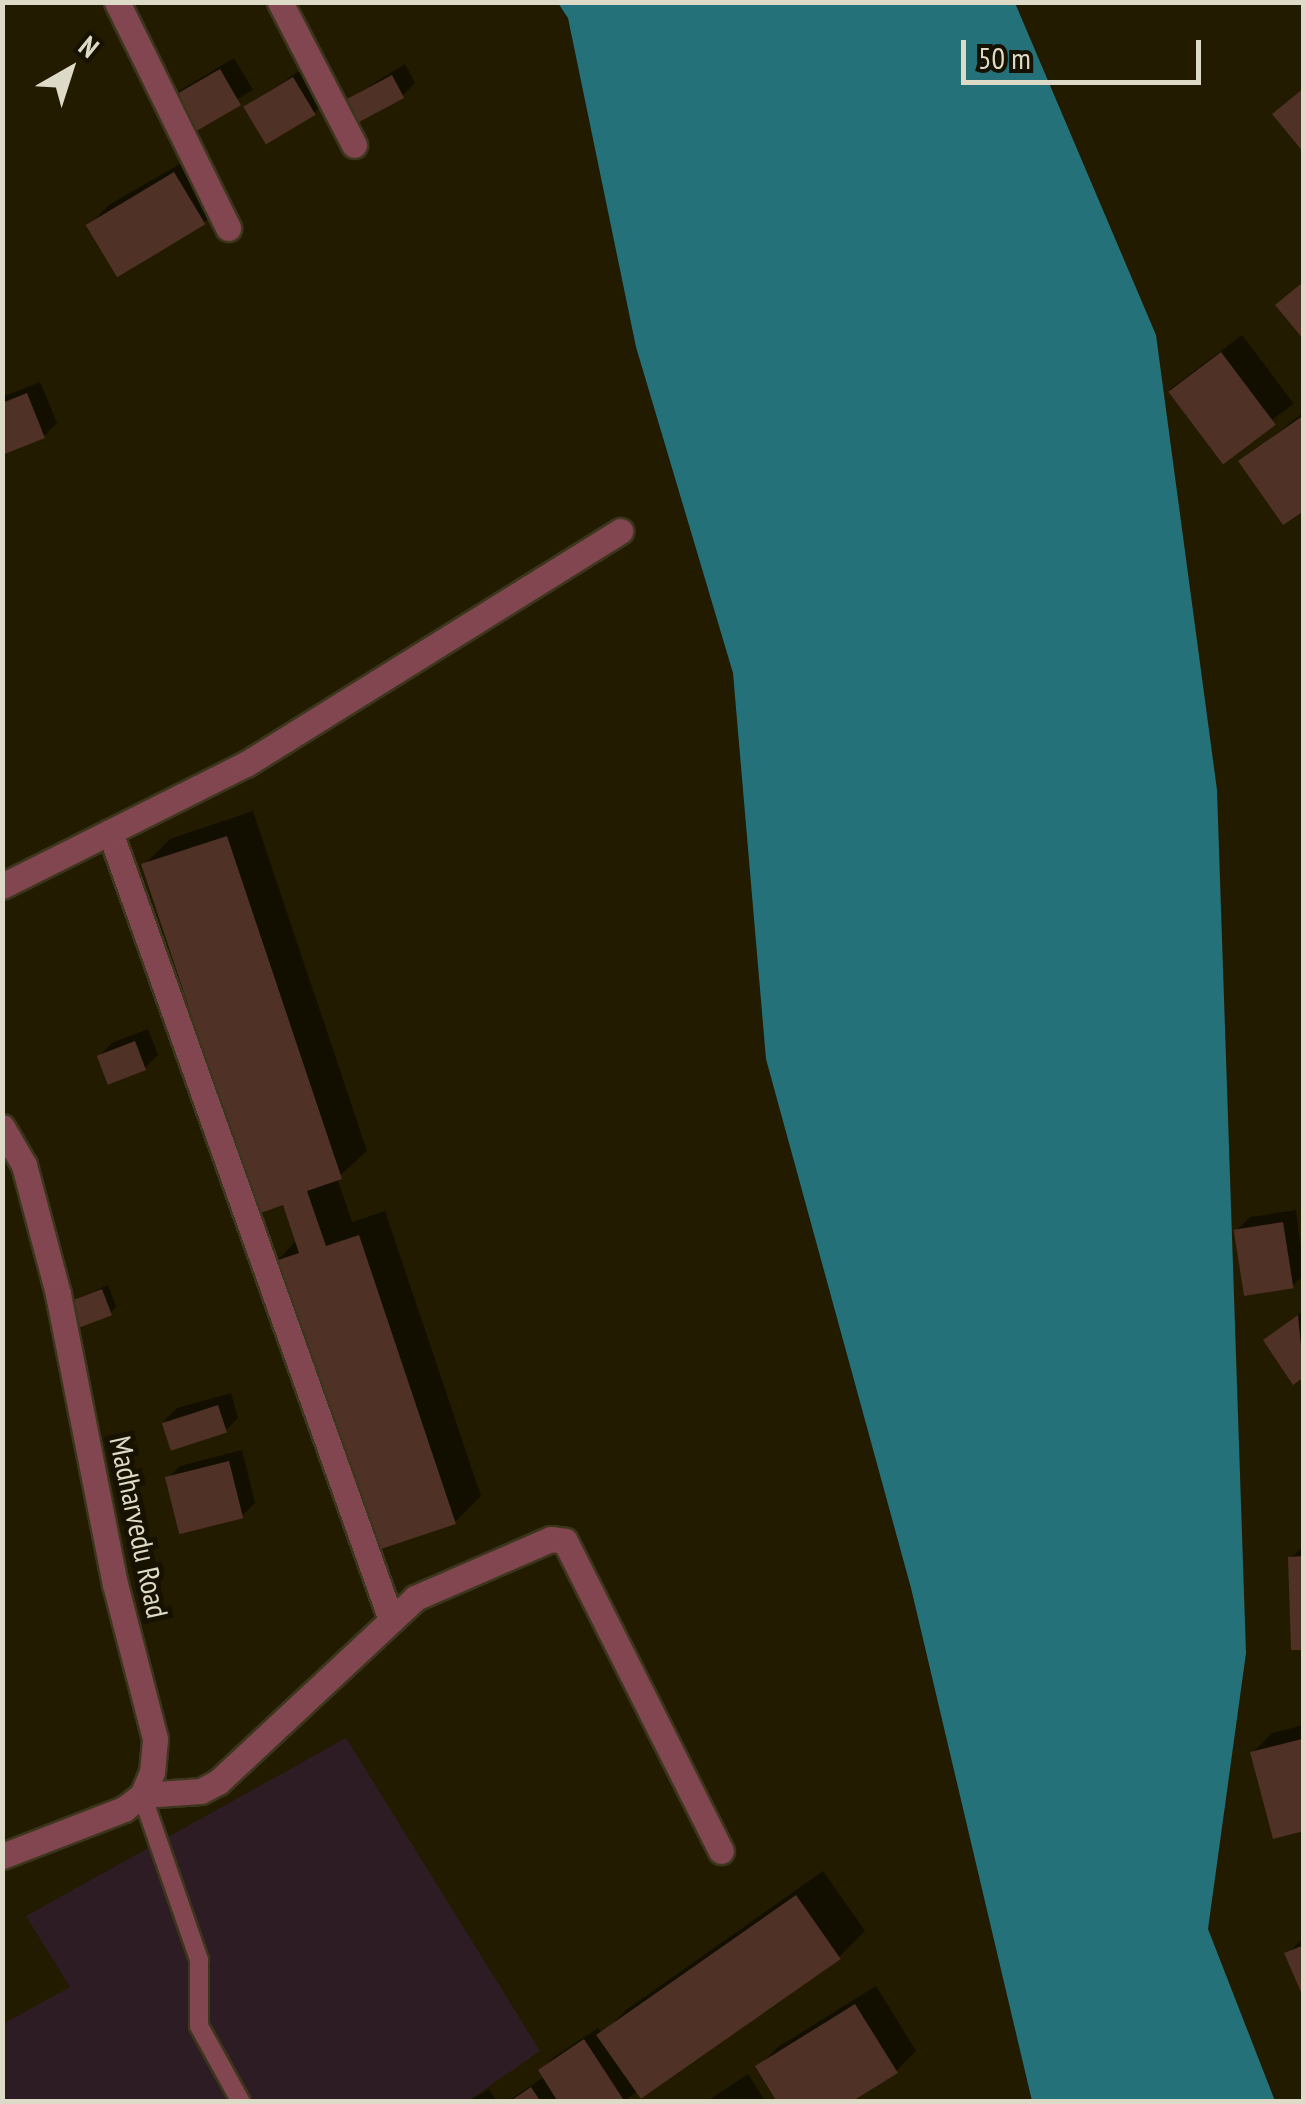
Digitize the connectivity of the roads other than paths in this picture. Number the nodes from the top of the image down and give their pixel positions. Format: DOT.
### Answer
graph roads {
  1 [pos="117,2"];
  2 [pos="280,2"];
  3 [pos="354,145"];
  4 [pos="228,228"];
  5 [pos="620,531"];
  6 [pos="110,832"];
  7 [pos="2,886"];
  8 [pos="2,1127"];
  9 [pos="390,1618"];
  10 [pos="142,1795"];
  11 [pos="720,1851"];
  12 [pos="2,1856"];
  13 [pos="241,2102"];
  1 -- 4 [label="street"];
  2 -- 3 [label="street"];
  5 -- 6 [label="street"];
  6 -- 7 [label="street"];
  6 -- 9 [label="street"];
  8 -- 10 [label="street, Madharvedu Road"];
  9 -- 10 [label="street"];
  9 -- 11 [label="street"];
  10 -- 12 [label="street"];
  10 -- 13 [label="lane"];
}
